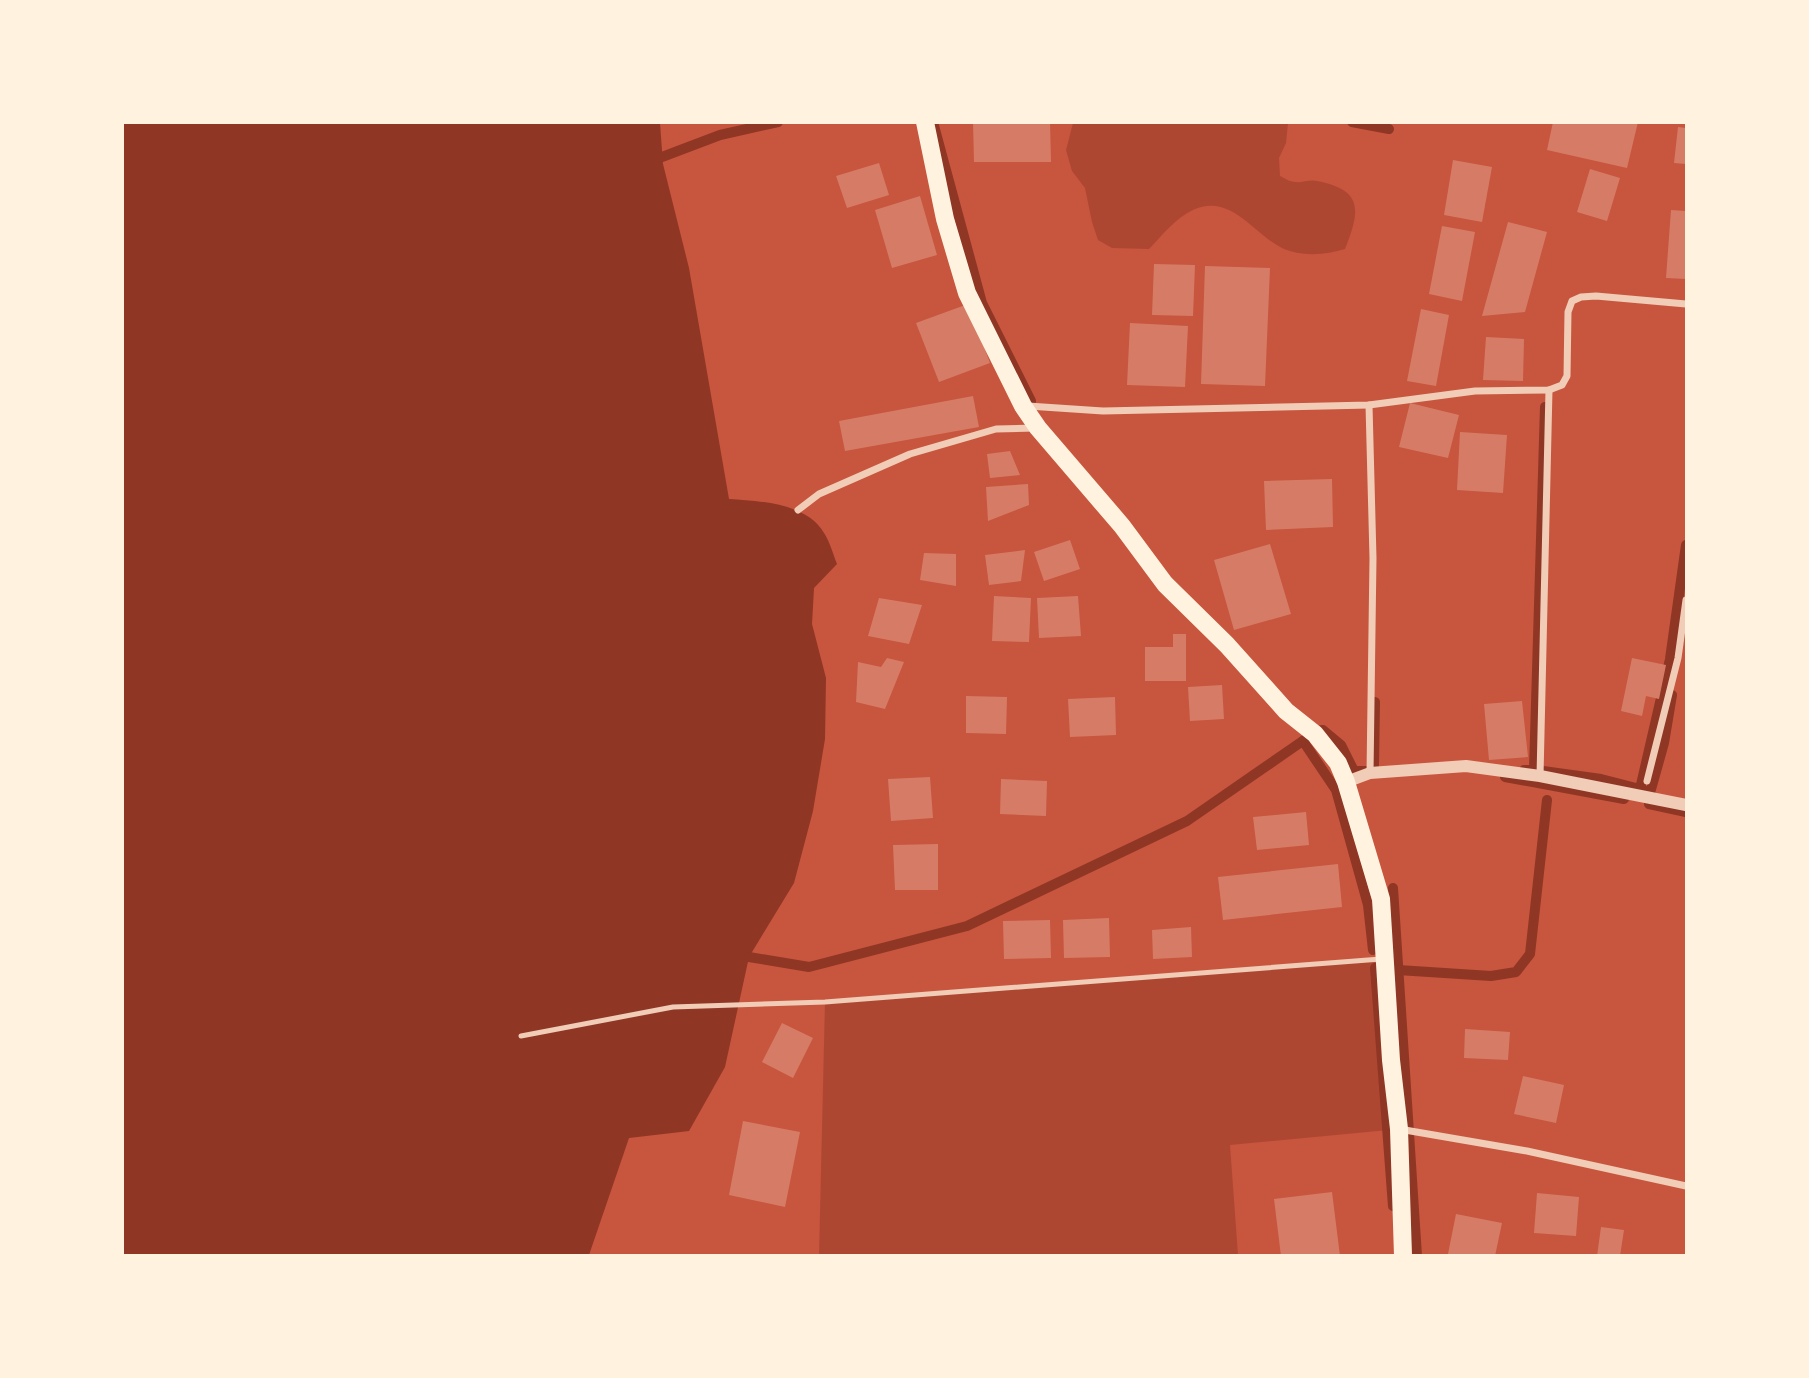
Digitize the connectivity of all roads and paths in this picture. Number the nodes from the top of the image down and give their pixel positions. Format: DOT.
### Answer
graph roads {
  1 [pos="925,122"];
  2 [pos="1686,304"];
  3 [pos="1549,390"];
  4 [pos="1369,405"];
  5 [pos="1023,406"];
  6 [pos="1038,428"];
  7 [pos="798,510"];
  8 [pos="1686,600"];
  9 [pos="1370,773"];
  10 [pos="1540,776"];
  11 [pos="1647,781"];
  12 [pos="1346,782"];
  13 [pos="1686,805"];
  14 [pos="1384,959"];
  15 [pos="521,1037"];
  16 [pos="1399,1129"];
  17 [pos="1686,1186"];
  18 [pos="1403,1255"];
  1 -- 5 [label="main road"];
  2 -- 3 [label="street"];
  3 -- 4 [label="street"];
  3 -- 10 [label="street"];
  4 -- 5 [label="street"];
  4 -- 9 [label="street"];
  5 -- 6 [label="main road"];
  6 -- 7 [label="street"];
  6 -- 12 [label="main road"];
  8 -- 11 [label="street"];
  9 -- 10 [label="street"];
  9 -- 12 [label="street"];
  10 -- 13 [label="street"];
  12 -- 14 [label="main road"];
  14 -- 15 [label="lane"];
  14 -- 16 [label="main road"];
  16 -- 17 [label="street"];
  16 -- 18 [label="main road"];
}
